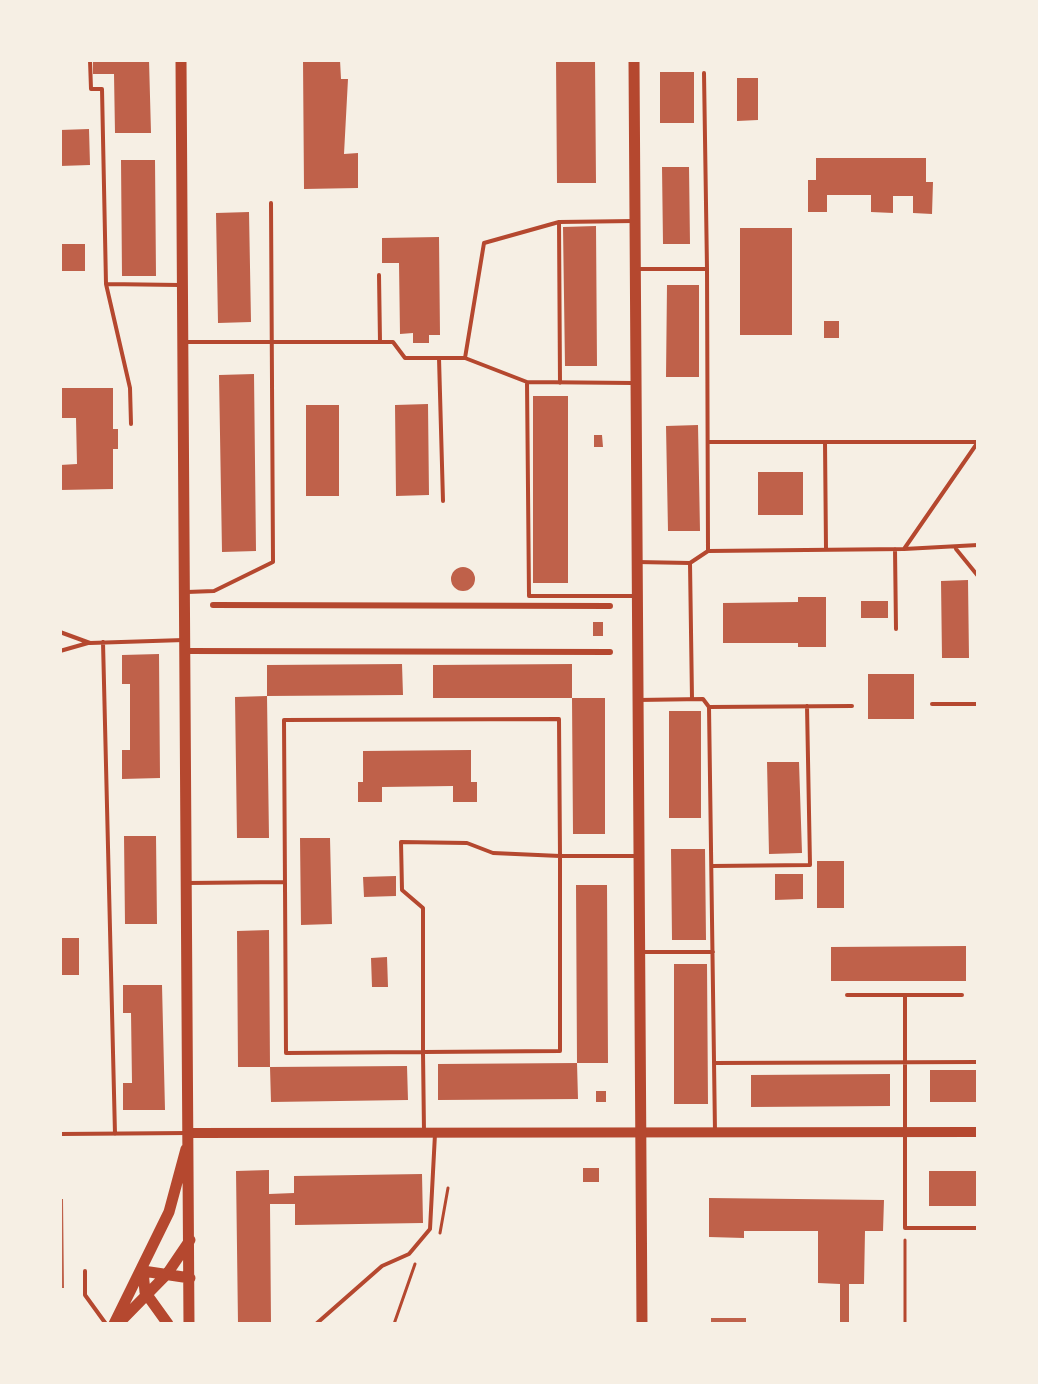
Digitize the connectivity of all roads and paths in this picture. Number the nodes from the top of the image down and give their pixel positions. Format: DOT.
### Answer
graph roads {
  1 [pos="90,60"];
  2 [pos="181,60"];
  3 [pos="634,60"];
  4 [pos="704,73"];
  5 [pos="271,203"];
  6 [pos="634,221"];
  7 [pos="559,222"];
  8 [pos="634,269"];
  9 [pos="707,269"];
  10 [pos="379,275"];
  11 [pos="106,284"];
  12 [pos="183,285"];
  13 [pos="184,342"];
  14 [pos="272,342"];
  15 [pos="380,342"];
  16 [pos="439,358"];
  17 [pos="465,358"];
  18 [pos="527,382"];
  19 [pos="560,383"];
  20 [pos="635,383"];
  21 [pos="131,424"];
  22 [pos="708,442"];
  23 [pos="825,442"];
  24 [pos="977,442"];
  25 [pos="443,501"];
  26 [pos="978,545"];
  27 [pos="826,549"];
  28 [pos="895,549"];
  29 [pos="904,549"];
  30 [pos="956,549"];
  31 [pos="708,551"];
  32 [pos="635,562"];
  33 [pos="690,563"];
  34 [pos="978,576"];
  35 [pos="187,592"];
  36 [pos="635,596"];
  37 [pos="213,605"];
  38 [pos="610,606"];
  39 [pos="896,629"];
  40 [pos="60,632"];
  41 [pos="103,642"];
  42 [pos="90,643"];
  43 [pos="188,646"];
  44 [pos="60,651"];
  45 [pos="610,652"];
  46 [pos="692,699"];
  47 [pos="636,700"];
  48 [pos="932,704"];
  49 [pos="978,704"];
  50 [pos="807,706"];
  51 [pos="852,706"];
  52 [pos="709,707"];
  53 [pos="560,856"];
  54 [pos="638,856"];
  55 [pos="711,866"];
  56 [pos="285,882"];
  57 [pos="188,883"];
  58 [pos="639,952"];
  59 [pos="713,952"];
  60 [pos="847,995"];
  61 [pos="905,995"];
  62 [pos="962,995"];
  63 [pos="423,1052"];
  64 [pos="978,1062"];
  65 [pos="714,1063"];
  66 [pos="905,1063"];
  67 [pos="430,1132"];
  68 [pos="641,1132"];
  69 [pos="715,1132"];
  70 [pos="905,1132"];
  71 [pos="978,1132"];
  72 [pos="190,1133"];
  73 [pos="60,1134"];
  74 [pos="115,1134"];
  75 [pos="448,1188"];
  76 [pos="905,1228"];
  77 [pos="978,1228"];
  78 [pos="190,1239"];
  79 [pos="434,1239"];
  80 [pos="416,1261"];
  81 [pos="85,1271"];
  82 [pos="143,1271"];
  83 [pos="167,1274"];
  84 [pos="190,1278"];
  85 [pos="148,1296"];
  86 [pos="106,1324"];
  87 [pos="116,1324"];
  88 [pos="168,1324"];
  89 [pos="189,1324"];
  90 [pos="316,1324"];
  91 [pos="394,1324"];
  92 [pos="642,1324"];
  93 [pos="905,1324"];
  1 -- 11 [label="lane"];
  2 -- 12 [label="main road"];
  3 -- 6 [label="main road"];
  4 -- 9 [label="lane"];
  5 -- 14 [label="lane"];
  6 -- 7 [label="lane"];
  6 -- 8 [label="main road"];
  7 -- 17 [label="lane"];
  7 -- 19 [label="lane"];
  8 -- 9 [label="lane"];
  8 -- 20 [label="main road"];
  9 -- 22 [label="lane"];
  10 -- 15 [label="lane"];
  11 -- 12 [label="lane"];
  11 -- 21 [label="lane"];
  12 -- 13 [label="main road"];
  13 -- 14 [label="lane"];
  13 -- 35 [label="main road"];
  14 -- 15 [label="lane"];
  14 -- 35 [label="lane"];
  15 -- 16 [label="lane"];
  16 -- 17 [label="lane"];
  16 -- 25 [label="lane"];
  17 -- 18 [label="lane"];
  18 -- 19 [label="lane"];
  18 -- 36 [label="lane"];
  19 -- 20 [label="lane"];
  20 -- 32 [label="main road"];
  22 -- 23 [label="lane"];
  22 -- 31 [label="lane"];
  23 -- 24 [label="lane"];
  23 -- 27 [label="lane"];
  24 -- 29 [label="lane"];
  26 -- 30 [label="lane"];
  27 -- 28 [label="lane"];
  27 -- 31 [label="lane"];
  28 -- 29 [label="lane"];
  28 -- 39 [label="lane"];
  29 -- 30 [label="lane"];
  30 -- 34 [label="lane"];
  31 -- 33 [label="lane"];
  32 -- 33 [label="lane"];
  32 -- 36 [label="main road"];
  33 -- 46 [label="lane"];
  35 -- 43 [label="main road"];
  36 -- 47 [label="main road"];
  37 -- 38 [label="street"];
  40 -- 42 [label="lane"];
  41 -- 42 [label="lane"];
  41 -- 43 [label="lane"];
  41 -- 74 [label="lane"];
  42 -- 44 [label="lane"];
  43 -- 45 [label="street"];
  43 -- 57 [label="main road"];
  46 -- 47 [label="lane"];
  46 -- 52 [label="lane"];
  47 -- 54 [label="main road"];
  48 -- 49 [label="lane"];
  50 -- 51 [label="lane"];
  50 -- 52 [label="lane"];
  50 -- 55 [label="lane"];
  52 -- 55 [label="lane"];
  53 -- 54 [label="lane"];
  53 -- 56 [label="lane"];
  53 -- 63 [label="lane"];
  53 -- 63 [label="lane"];
  54 -- 58 [label="main road"];
  55 -- 59 [label="lane"];
  56 -- 57 [label="lane"];
  56 -- 63 [label="lane"];
  57 -- 72 [label="main road"];
  58 -- 59 [label="lane"];
  58 -- 68 [label="main road"];
  59 -- 65 [label="lane"];
  60 -- 61 [label="lane"];
  61 -- 62 [label="lane"];
  61 -- 66 [label="lane"];
  63 -- 67 [label="lane"];
  64 -- 66 [label="lane"];
  65 -- 66 [label="lane"];
  65 -- 69 [label="lane"];
  66 -- 70 [label="lane"];
  67 -- 68 [label="street"];
  67 -- 72 [label="street"];
  67 -- 90 [label="lane"];
  68 -- 69 [label="street"];
  68 -- 92 [label="main road"];
  69 -- 70 [label="street"];
  70 -- 71 [label="street"];
  70 -- 76 [label="lane"];
  72 -- 74 [label="lane"];
  72 -- 78 [label="main road"];
  72 -- 82 [label="main road"];
  73 -- 74 [label="lane"];
  75 -- 79 [label="path"];
  76 -- 77 [label="lane"];
  76 -- 93 [label="path"];
  78 -- 83 [label="main road"];
  78 -- 84 [label="main road"];
  80 -- 91 [label="path"];
  81 -- 86 [label="lane"];
  82 -- 83 [label="main road"];
  82 -- 85 [label="main road"];
  82 -- 87 [label="main road"];
  83 -- 84 [label="main road"];
  83 -- 85 [label="main road"];
  84 -- 89 [label="main road"];
  85 -- 87 [label="main road"];
  85 -- 88 [label="main road"];
}
